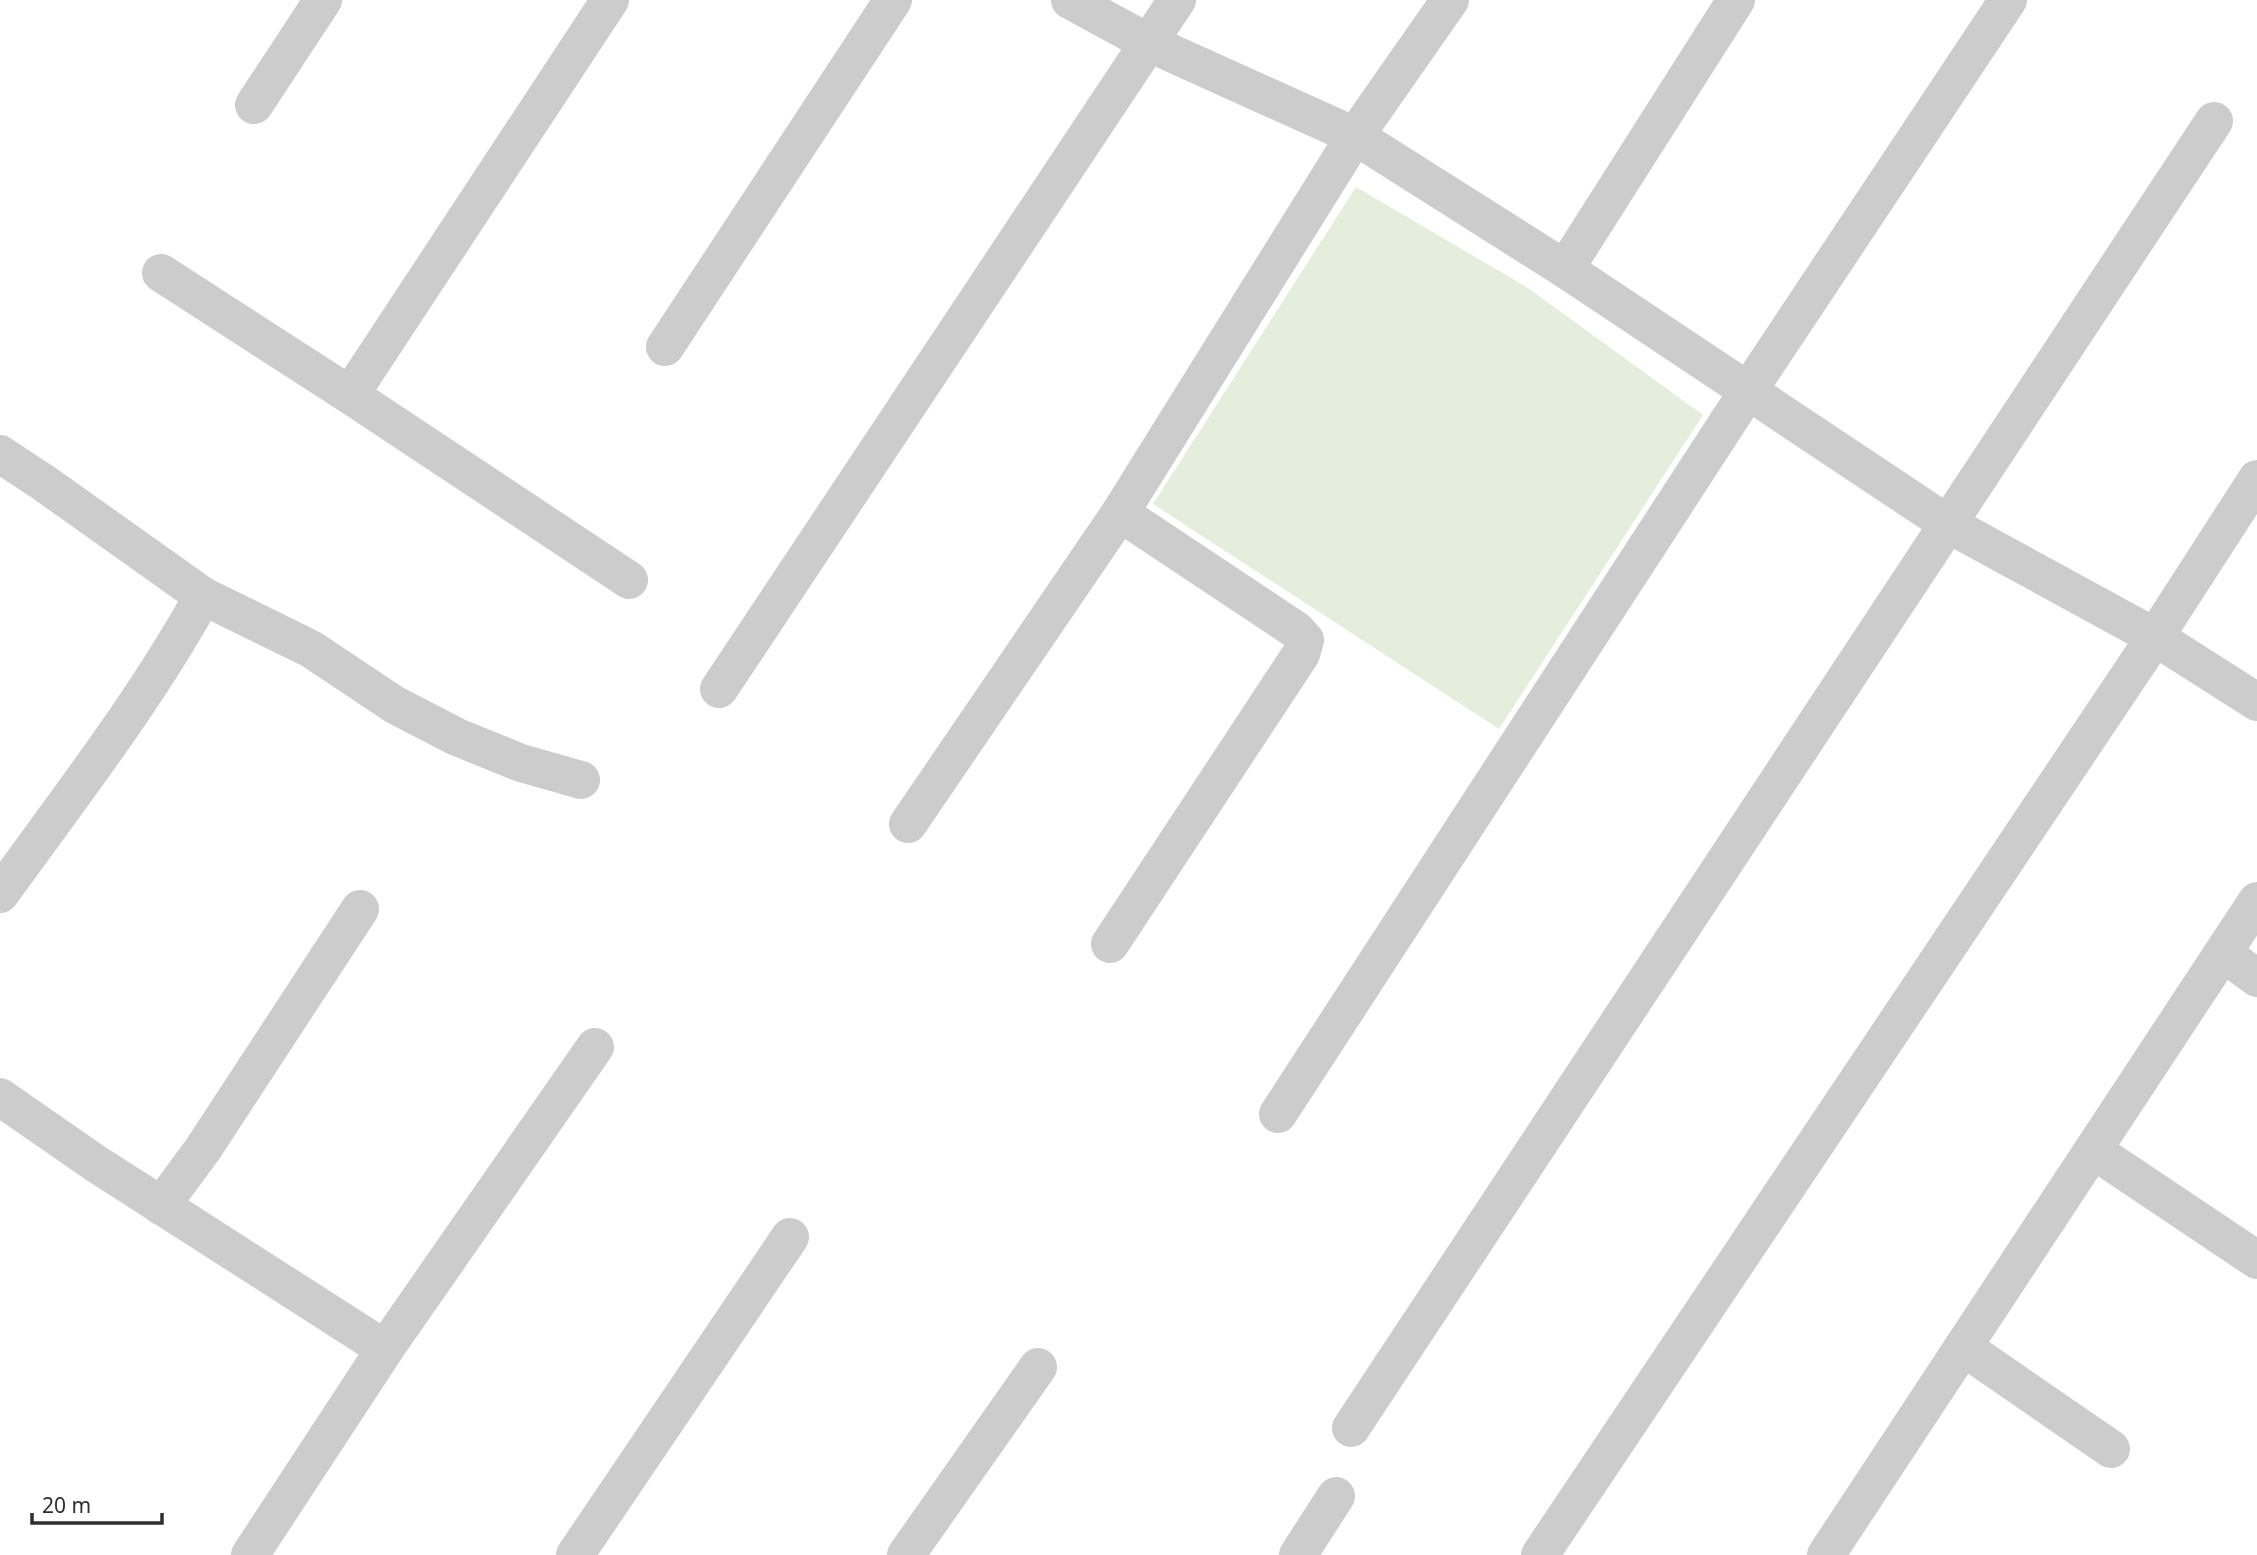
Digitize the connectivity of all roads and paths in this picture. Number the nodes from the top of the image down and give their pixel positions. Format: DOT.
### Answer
graph roads {
  1 [pos="323,0"];
  2 [pos="610,0"];
  3 [pos="893,0"];
  4 [pos="1070,0"];
  5 [pos="1177,0"];
  6 [pos="1450,0"];
  7 [pos="1737,0"];
  8 [pos="2008,0"];
  9 [pos="1149,43"];
  10 [pos="254,106"];
  11 [pos="2214,121"];
  12 [pos="1354,136"];
  13 [pos="1565,269"];
  14 [pos="161,273"];
  15 [pos="664,347"];
  16 [pos="1748,391"];
  17 [pos="350,395"];
  18 [pos="0,454"];
  19 [pos="2257,480"];
  20 [pos="1120,513"];
  21 [pos="1948,524"];
  22 [pos="629,580"];
  23 [pos="203,596"];
  24 [pos="2155,637"];
  25 [pos="719,689"];
  26 [pos="2257,702"];
  27 [pos="581,780"];
  28 [pos="908,824"];
  29 [pos="0,894"];
  30 [pos="2257,901"];
  31 [pos="360,909"];
  32 [pos="1110,943"];
  33 [pos="2223,954"];
  34 [pos="2257,978"];
  35 [pos="595,1047"];
  36 [pos="0,1097"];
  37 [pos="1278,1114"];
  38 [pos="2093,1150"];
  39 [pos="161,1206"];
  40 [pos="790,1237"];
  41 [pos="2257,1260"];
  42 [pos="1963,1347"];
  43 [pos="385,1349"];
  44 [pos="1038,1367"];
  45 [pos="1351,1428"];
  46 [pos="2111,1449"];
  47 [pos="1336,1496"];
  48 [pos="1836,1552"];
  49 [pos="250,1555"];
  50 [pos="575,1555"];
  51 [pos="906,1555"];
  52 [pos="1298,1555"];
  53 [pos="1540,1555"];
  1 -- 10 [label="street"];
  2 -- 17 [label="street"];
  3 -- 15 [label="street"];
  4 -- 9 [label="street"];
  5 -- 9 [label="street"];
  6 -- 12 [label="street"];
  7 -- 13 [label="street"];
  8 -- 16 [label="street"];
  9 -- 12 [label="street"];
  9 -- 25 [label="street"];
  11 -- 21 [label="street"];
  12 -- 13 [label="street"];
  12 -- 20 [label="street"];
  13 -- 16 [label="street"];
  14 -- 17 [label="street"];
  16 -- 21 [label="street"];
  16 -- 37 [label="street"];
  17 -- 22 [label="street"];
  18 -- 23 [label="street"];
  19 -- 24 [label="street"];
  20 -- 28 [label="street"];
  20 -- 32 [label="street"];
  21 -- 24 [label="street"];
  21 -- 45 [label="street"];
  23 -- 27 [label="street"];
  23 -- 29 [label="street"];
  24 -- 26 [label="street"];
  24 -- 53 [label="street"];
  30 -- 33 [label="street"];
  31 -- 39 [label="street"];
  33 -- 34 [label="street"];
  33 -- 38 [label="street"];
  35 -- 43 [label="street"];
  36 -- 39 [label="street"];
  38 -- 41 [label="street"];
  38 -- 42 [label="street"];
  39 -- 43 [label="street"];
  40 -- 50 [label="street"];
  42 -- 46 [label="street"];
  42 -- 48 [label="street"];
  43 -- 49 [label="street"];
  44 -- 51 [label="street"];
  47 -- 52 [label="street"];
}
